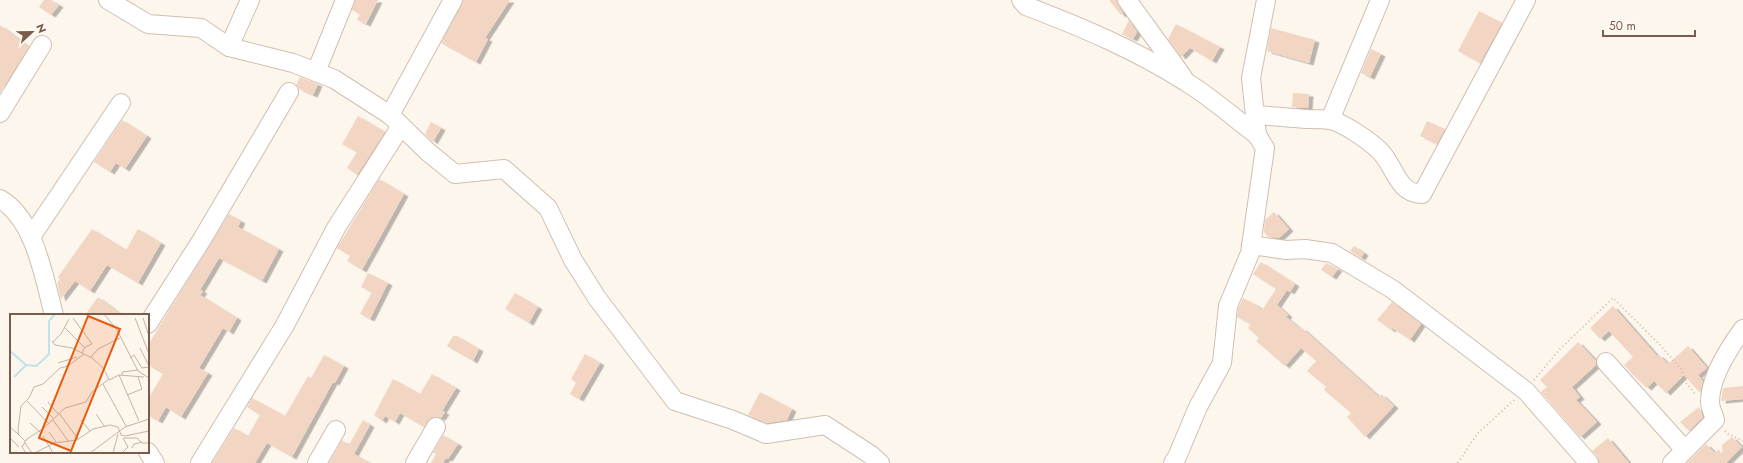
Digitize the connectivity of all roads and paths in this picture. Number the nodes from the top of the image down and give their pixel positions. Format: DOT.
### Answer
graph roads {
  1 [pos="108,0"];
  2 [pos="250,0"];
  3 [pos="345,0"];
  4 [pos="454,0"];
  5 [pos="1021,0"];
  6 [pos="1127,0"];
  7 [pos="1266,0"];
  8 [pos="1380,0"];
  9 [pos="1526,0"];
  10 [pos="42,45"];
  11 [pos="229,47"];
  12 [pos="316,72"];
  13 [pos="1187,82"];
  14 [pos="289,92"];
  15 [pos="122,103"];
  16 [pos="0,113"];
  17 [pos="1256,115"];
  18 [pos="395,120"];
  19 [pos="1330,120"];
  20 [pos="1257,135"];
  21 [pos="0,199"];
  22 [pos="31,236"];
  23 [pos="1251,245"];
  24 [pos="54,314"];
  25 [pos="149,322"];
  26 [pos="1743,329"];
  27 [pos="1606,362"];
  28 [pos="1526,391"];
  29 [pos="1697,397"];
  30 [pos="1715,420"];
  31 [pos="436,428"];
  32 [pos="336,430"];
  33 [pos="1743,441"];
  34 [pos="1685,450"];
  35 [pos="149,453"];
  36 [pos="155,463"];
  37 [pos="200,463"];
  38 [pos="317,463"];
  39 [pos="416,463"];
  40 [pos="880,463"];
  41 [pos="1172,463"];
  42 [pos="1458,463"];
  43 [pos="1589,463"];
  44 [pos="1672,463"];
  1 -- 11 [label="street"];
  2 -- 11 [label="street"];
  3 -- 12 [label="street"];
  4 -- 18 [label="street"];
  5 -- 13 [label="street"];
  6 -- 13 [label="street"];
  7 -- 17 [label="street"];
  8 -- 19 [label="street"];
  9 -- 19 [label="street"];
  10 -- 16 [label="street"];
  11 -- 12 [label="street"];
  12 -- 18 [label="street"];
  13 -- 20 [label="street"];
  14 -- 25 [label="street"];
  15 -- 22 [label="street"];
  17 -- 19 [label="street"];
  17 -- 20 [label="street"];
  18 -- 37 [label="street"];
  18 -- 40 [label="street"];
  20 -- 23 [label="street"];
  21 -- 22 [label="street"];
  22 -- 24 [label="street"];
  23 -- 28 [label="street"];
  23 -- 41 [label="street"];
  26 -- 30 [label="street"];
  27 -- 34 [label="street"];
  28 -- 29 [label="path"];
  28 -- 42 [label="path"];
  28 -- 43 [label="street"];
  30 -- 33 [label="path"];
  30 -- 34 [label="street"];
  31 -- 39 [label="street"];
  32 -- 38 [label="street"];
  34 -- 44 [label="street"];
  35 -- 36 [label="street"];
}
